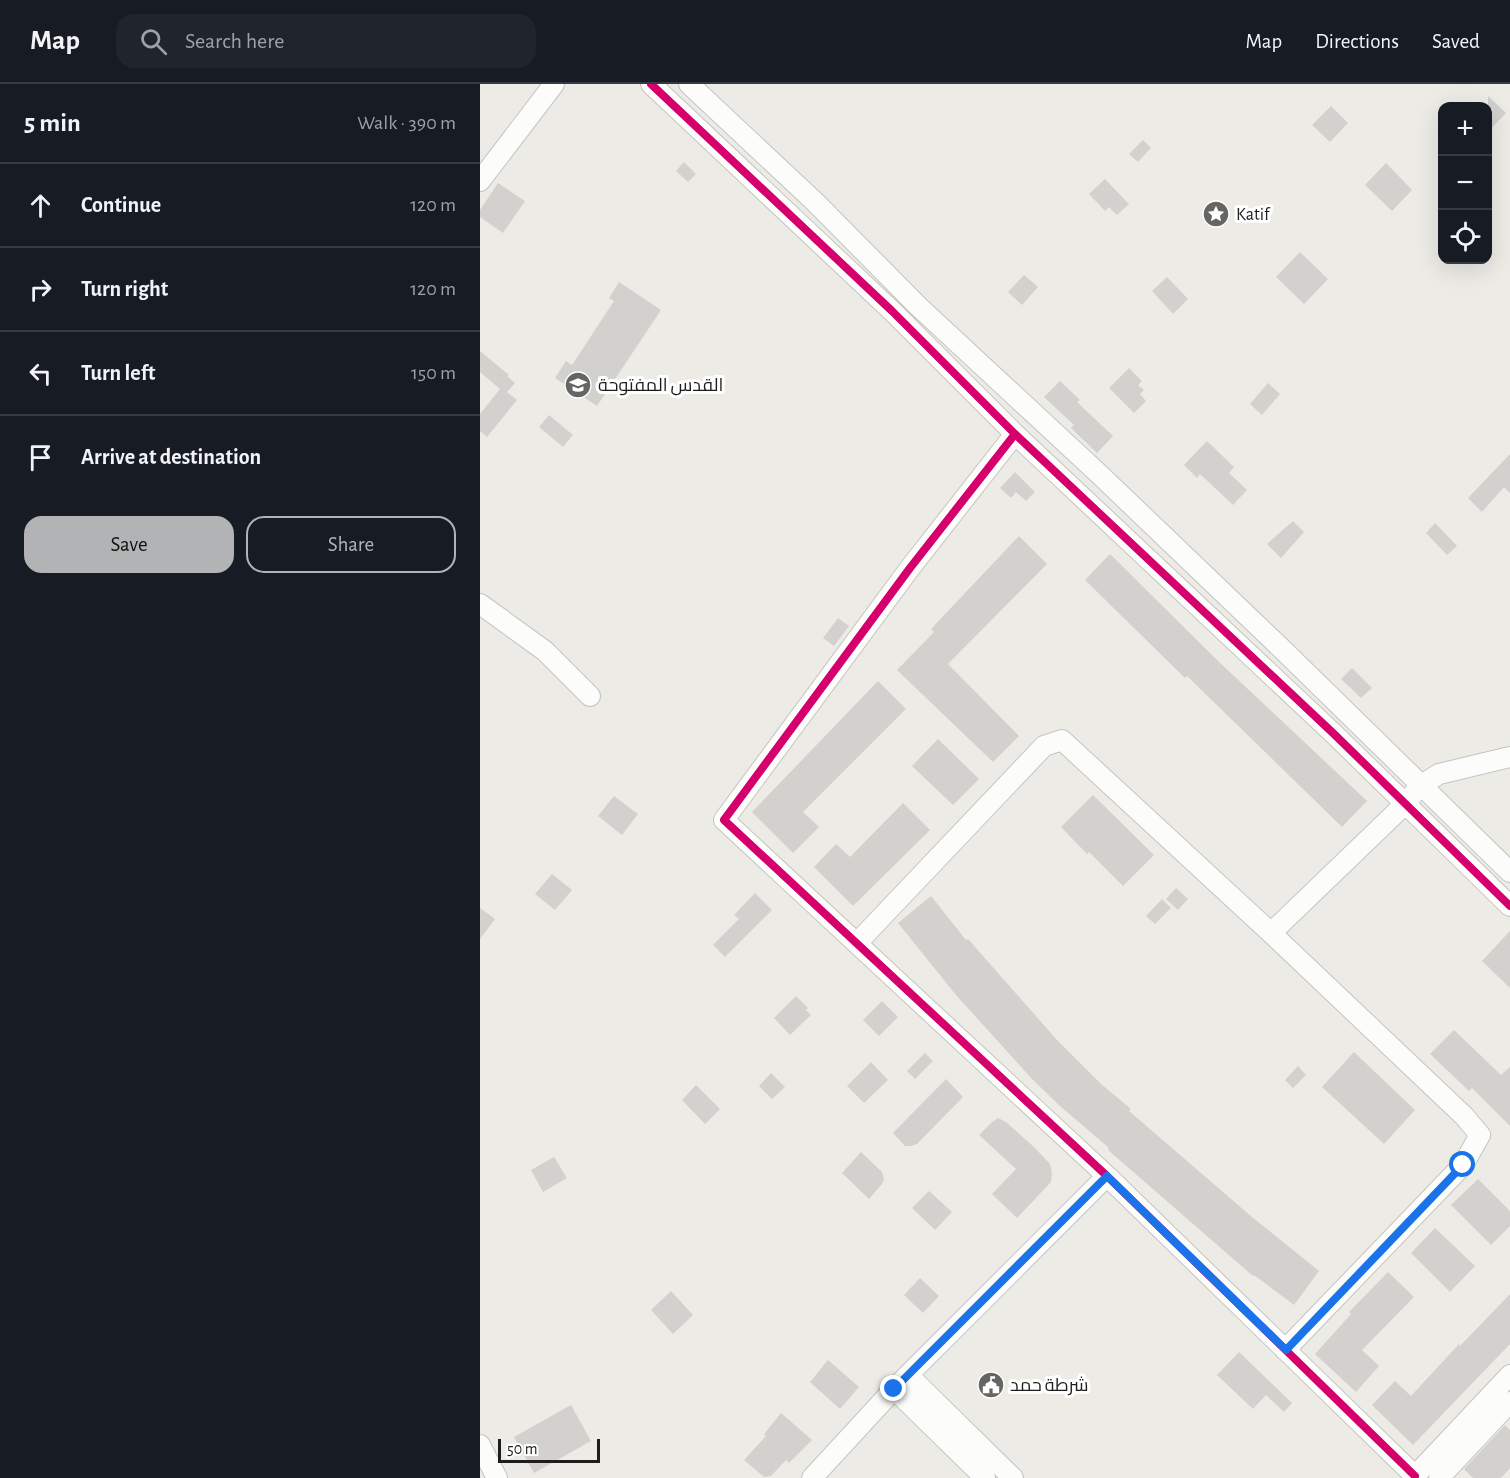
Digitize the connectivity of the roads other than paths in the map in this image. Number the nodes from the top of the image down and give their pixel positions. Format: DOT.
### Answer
graph roads {
  1 [pos="554,84"];
  2 [pos="651,84"];
  3 [pos="689,84"];
  4 [pos="480,181"];
  5 [pos="1015,434"];
  6 [pos="480,604"];
  7 [pos="590,696"];
  8 [pos="1510,757"];
  9 [pos="1420,786"];
  10 [pos="1404,805"];
  11 [pos="1510,872"];
  12 [pos="1510,906"];
  13 [pos="1271,933"];
  14 [pos="858,943"];
  15 [pos="1107,1176"];
  16 [pos="1286,1350"];
  17 [pos="1510,1375"];
  18 [pos="901,1382"];
  19 [pos="1510,1402"];
  20 [pos="1414,1477"];
  21 [pos="812,1478"];
  22 [pos="985,1478"];
  23 [pos="1013,1478"];
  24 [pos="1439,1478"];
  1 -- 4 [label="street"];
  2 -- 5 [label="street"];
  3 -- 9 [label="street"];
  5 -- 10 [label="street"];
  5 -- 14 [label="street"];
  6 -- 7 [label="street"];
  8 -- 9 [label="street"];
  9 -- 10 [label="street"];
  9 -- 11 [label="street"];
  10 -- 12 [label="street"];
  10 -- 13 [label="street"];
  13 -- 14 [label="street"];
  13 -- 16 [label="street"];
  14 -- 15 [label="street"];
  15 -- 16 [label="street"];
  15 -- 18 [label="street"];
  16 -- 20 [label="street"];
  17 -- 20 [label="street"];
  18 -- 21 [label="street"];
  18 -- 22 [label="street"];
  18 -- 23 [label="street"];
  19 -- 24 [label="street"];
}
